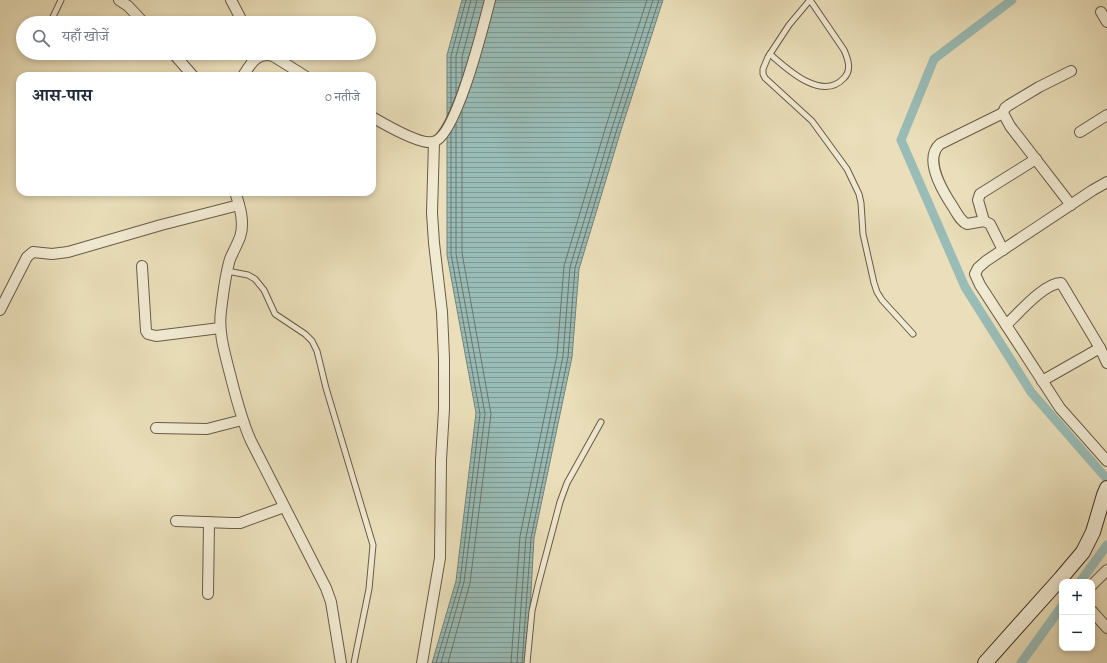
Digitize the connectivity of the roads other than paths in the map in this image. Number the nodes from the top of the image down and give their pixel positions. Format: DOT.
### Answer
graph roads {
  1 [pos="61,0"];
  2 [pos="119,0"];
  3 [pos="231,0"];
  4 [pos="490,0"];
  5 [pos="810,0"];
  6 [pos="1101,12"];
  7 [pos="53,16"];
  8 [pos="137,16"];
  9 [pos="239,16"];
  10 [pos="1107,22"];
  11 [pos="770,54"];
  12 [pos="179,60"];
  13 [pos="255,60"];
  14 [pos="279,60"];
  15 [pos="1071,71"];
  16 [pos="190,72"];
  17 [pos="246,72"];
  18 [pos="299,72"];
  19 [pos="1003,113"];
  20 [pos="1107,115"];
  21 [pos="376,119"];
  22 [pos="1080,132"];
  23 [pos="434,142"];
  24 [pos="1036,159"];
  25 [pos="1107,182"];
  26 [pos="236,196"];
  27 [pos="239,205"];
  28 [pos="1071,205"];
  29 [pos="984,221"];
  30 [pos="1003,250"];
  31 [pos="142,266"];
  32 [pos="227,271"];
  33 [pos="0,310"];
  34 [pos="1006,326"];
  35 [pos="220,328"];
  36 [pos="914,334"];
  37 [pos="1100,348"];
  38 [pos="1107,363"];
  39 [pos="1042,381"];
  40 [pos="242,420"];
  41 [pos="601,422"];
  42 [pos="156,428"];
  43 [pos="1107,461"];
  44 [pos="1107,488"];
  45 [pos="284,507"];
  46 [pos="176,521"];
  47 [pos="209,522"];
  48 [pos="1107,570"];
  49 [pos="1095,582"];
  50 [pos="208,594"];
  51 [pos="1095,614"];
  52 [pos="1107,628"];
  53 [pos="341,663"];
  54 [pos="354,663"];
  55 [pos="422,663"];
  56 [pos="527,663"];
  57 [pos="984,663"];
  1 -- 7 [label="lane"];
  2 -- 8 [label="street"];
  3 -- 9 [label="street"];
  4 -- 23 [label="street"];
  5 -- 11 [label="lane"];
  5 -- 11 [label="lane"];
  6 -- 10 [label="street"];
  11 -- 36 [label="lane"];
  12 -- 16 [label="street"];
  13 -- 17 [label="street"];
  14 -- 18 [label="street"];
  15 -- 19 [label="street"];
  19 -- 24 [label="street"];
  19 -- 29 [label="street"];
  20 -- 22 [label="street"];
  21 -- 23 [label="street"];
  23 -- 55 [label="street"];
  24 -- 28 [label="street"];
  24 -- 29 [label="street"];
  25 -- 28 [label="street"];
  26 -- 27 [label="street"];
  27 -- 32 [label="street"];
  27 -- 33 [label="street"];
  28 -- 30 [label="street"];
  29 -- 30 [label="street"];
  30 -- 34 [label="street"];
  31 -- 35 [label="street"];
  32 -- 35 [label="street"];
  32 -- 54 [label="lane"];
  34 -- 37 [label="street"];
  34 -- 39 [label="street"];
  35 -- 40 [label="street"];
  37 -- 38 [label="street"];
  37 -- 39 [label="street"];
  39 -- 43 [label="street"];
  40 -- 42 [label="street"];
  40 -- 45 [label="street"];
  41 -- 56 [label="lane"];
  44 -- 57 [label="street"];
  45 -- 47 [label="street"];
  45 -- 53 [label="street"];
  46 -- 47 [label="street"];
  47 -- 50 [label="street"];
  48 -- 49 [label="street"];
  51 -- 52 [label="street"];
}
